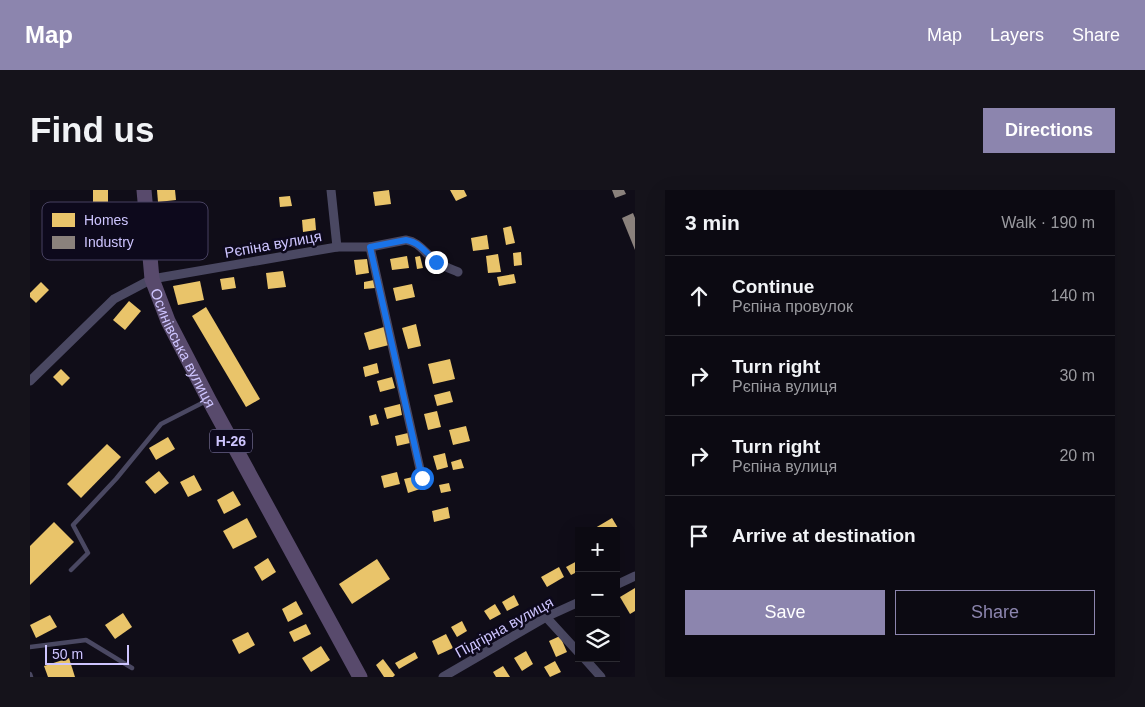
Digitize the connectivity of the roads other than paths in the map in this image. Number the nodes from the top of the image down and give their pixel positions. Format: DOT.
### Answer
graph roads {
  1 [pos="331,190"];
  2 [pos="337,247"];
  3 [pos="370,247"];
  4 [pos="150,260"];
  5 [pos="458,272"];
  6 [pos="152,279"];
  7 [pos="30,381"];
  8 [pos="209,400"];
  9 [pos="422,478"];
  10 [pos="71,570"];
  11 [pos="635,576"];
  12 [pos="620,583"];
  13 [pos="575,604"];
  14 [pos="546,617"];
  15 [pos="30,647"];
  16 [pos="575,649"];
  17 [pos="588,662"];
  18 [pos="132,668"];
  19 [pos="360,677"];
  20 [pos="442,677"];
  21 [pos="601,677"];
  1 -- 2 [label="street"];
  2 -- 3 [label="street, Рєпіна вулиця"];
  2 -- 6 [label="street, Рєпіна вулиця"];
  3 -- 5 [label="street, Рєпіна вулиця"];
  3 -- 9 [label="street"];
  4 -- 6 [label="main road, Осинівська вулиця / Н-26"];
  6 -- 7 [label="street, Рєпіна вулиця"];
  6 -- 8 [label="main road, Осинівська вулиця / Н-26"];
  8 -- 10 [label="lane"];
  8 -- 19 [label="main road, Осинівська вулиця / Н-26"];
  11 -- 12 [label="street"];
  13 -- 14 [label="street, Підгірна вулиця"];
  14 -- 16 [label="street"];
  14 -- 20 [label="street, Підгірна вулиця"];
  15 -- 18 [label="lane"];
  17 -- 21 [label="street"];
}
